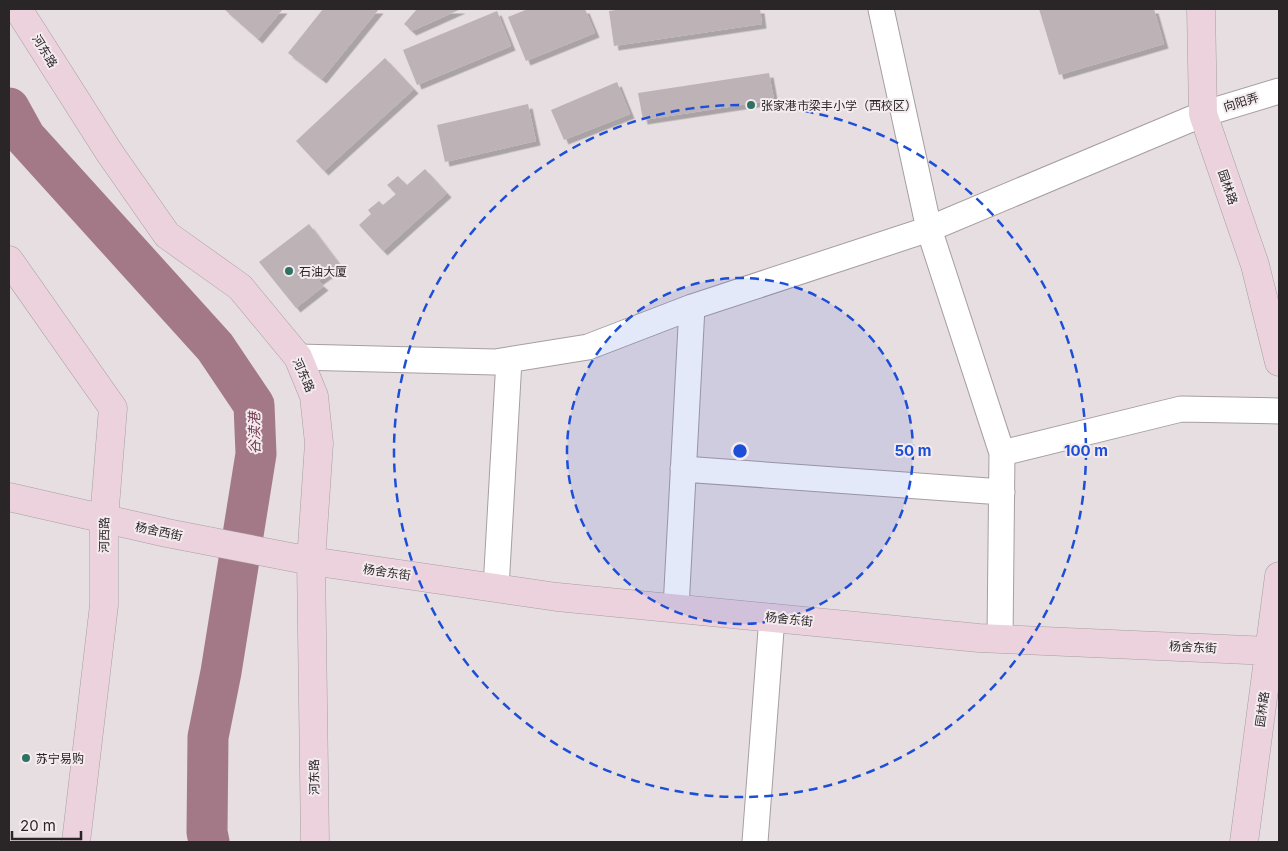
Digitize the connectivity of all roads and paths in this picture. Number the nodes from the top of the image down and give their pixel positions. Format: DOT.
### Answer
graph roads {
  1 [pos="18,9"];
  2 [pos="881,9"];
  3 [pos="1201,9"];
  4 [pos="1279,91"];
  5 [pos="1203,114"];
  6 [pos="929,228"];
  7 [pos="9,260"];
  8 [pos="692,307"];
  9 [pos="298,357"];
  10 [pos="509,360"];
  11 [pos="1279,362"];
  12 [pos="1279,411"];
  13 [pos="1002,453"];
  14 [pos="683,468"];
  15 [pos="1002,492"];
  16 [pos="9,497"];
  17 [pos="104,519"];
  18 [pos="299,558"];
  19 [pos="1279,576"];
  20 [pos="496,588"];
  21 [pos="676,608"];
  22 [pos="772,617"];
  23 [pos="1000,638"];
  24 [pos="1270,651"];
  25 [pos="76,842"];
  26 [pos="315,842"];
  27 [pos="755,842"];
  28 [pos="1244,842"];
  1 -- 9 [label="street, 河东路"];
  2 -- 6 [label="street"];
  3 -- 5 [label="street, 园林路"];
  4 -- 5 [label="street, 向阳弄"];
  5 -- 6 [label="street, 向阳弄"];
  5 -- 11 [label="street, 园林路"];
  6 -- 8 [label="street, 向阳弄"];
  6 -- 13 [label="street"];
  7 -- 17 [label="street, 河西路"];
  8 -- 10 [label="street, 向阳弄"];
  8 -- 14 [label="street"];
  9 -- 10 [label="street, 向阳弄"];
  9 -- 18 [label="street, 河东路"];
  10 -- 20 [label="street"];
  12 -- 13 [label="street"];
  13 -- 15 [label="street"];
  14 -- 15 [label="street"];
  14 -- 21 [label="street"];
  15 -- 23 [label="street"];
  16 -- 17 [label="street, 杨舍西街"];
  17 -- 18 [label="street, 杨舍西街"];
  17 -- 25 [label="street, 河西路"];
  18 -- 20 [label="street, 杨舍东街"];
  18 -- 26 [label="street, 河东路"];
  19 -- 24 [label="street, 园林路"];
  20 -- 21 [label="street, 杨舍东街"];
  21 -- 22 [label="street, 杨舍东街"];
  22 -- 23 [label="street, 杨舍东街"];
  22 -- 27 [label="street"];
  23 -- 24 [label="street, 杨舍东街"];
  24 -- 28 [label="street, 园林路"];
}
